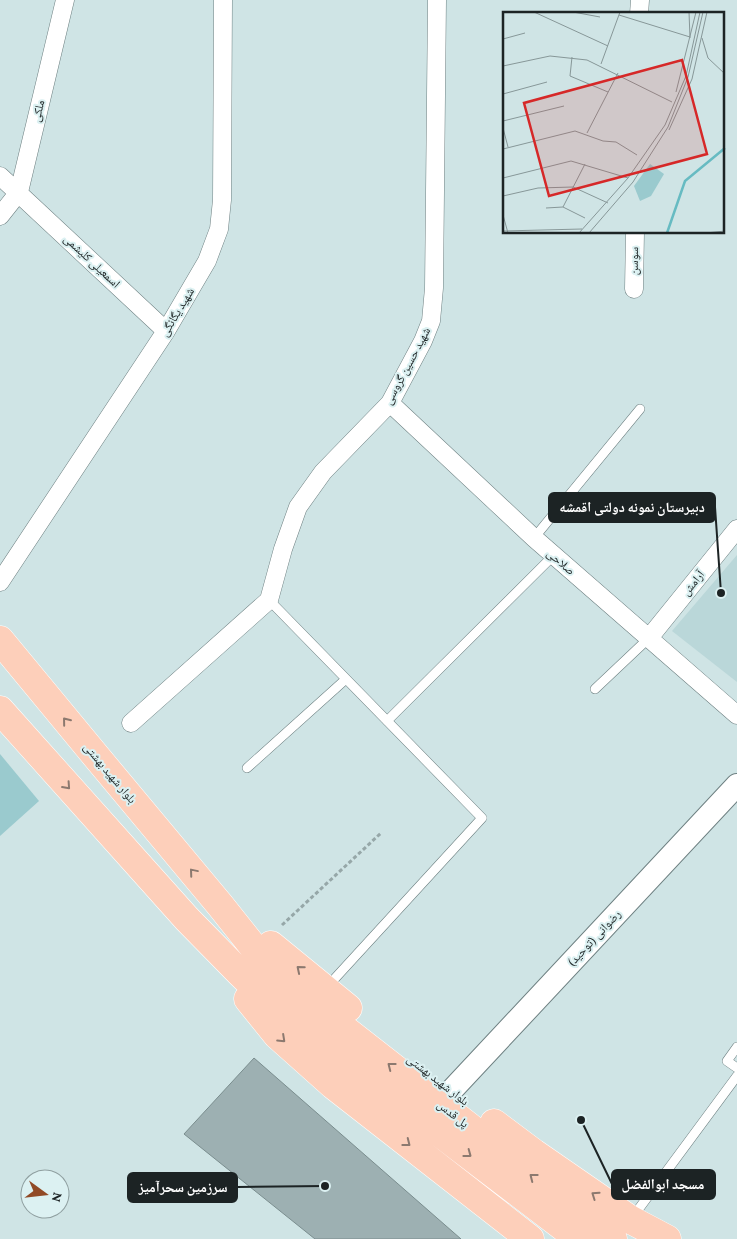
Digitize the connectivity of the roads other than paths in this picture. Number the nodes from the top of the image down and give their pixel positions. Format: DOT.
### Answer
graph roads {
  1 [pos="65,0"];
  2 [pos="223,0"];
  3 [pos="437,0"];
  4 [pos="0,176"];
  5 [pos="18,192"];
  6 [pos="0,216"];
  7 [pos="635,234"];
  8 [pos="634,289"];
  9 [pos="166,330"];
  10 [pos="390,403"];
  11 [pos="640,409"];
  12 [pos="737,529"];
  13 [pos="534,538"];
  14 [pos="554,555"];
  15 [pos="0,582"];
  16 [pos="269,600"];
  17 [pos="649,638"];
  18 [pos="0,640"];
  19 [pos="346,679"];
  20 [pos="595,689"];
  21 [pos="0,710"];
  22 [pos="737,715"];
  23 [pos="387,721"];
  24 [pos="131,723"];
  25 [pos="247,768"];
  26 [pos="737,785"];
  27 [pos="220,905"];
  28 [pos="187,919"];
  29 [pos="325,990"];
  30 [pos="285,998"];
  31 [pos="737,1047"];
  32 [pos="737,1068"];
  33 [pos="737,1076"];
  34 [pos="451,1091"];
  35 [pos="622,1230"];
  36 [pos="530,1239"];
  37 [pos="579,1239"];
  38 [pos="667,1239"];
  1 -- 5 [label="street, ملکی"];
  2 -- 9 [label="street, شهید یگانگی"];
  3 -- 10 [label="street, شهید حسین گروسی"];
  4 -- 5 [label="street, اسمعیلی کلیشمی"];
  5 -- 6 [label="street, ملکی"];
  5 -- 9 [label="street, اسمعیلی کلیشمی"];
  7 -- 8 [label="street, سوسن"];
  9 -- 15 [label="street, شهید یگانگی"];
  10 -- 13 [label="street, صلاحی"];
  10 -- 16 [label="street, شهید حسین گروسی"];
  11 -- 13 [label="lane"];
  12 -- 17 [label="street, آرامش"];
  13 -- 14 [label="street, صلاحی"];
  14 -- 17 [label="street, صلاحی"];
  14 -- 23 [label="lane"];
  16 -- 19 [label="lane"];
  16 -- 24 [label="street"];
  17 -- 20 [label="lane"];
  17 -- 22 [label="street, صلاحی"];
  27 -- 18 [label="main road, بلوار شهید بهشتی, one-way"];
  19 -- 23 [label="lane"];
  19 -- 25 [label="lane"];
  21 -- 28 [label="main road, one-way"];
  23 -- 29 [label="lane"];
  26 -- 34 [label="street, رضوانی (توحید)"];
  29 -- 27 [label="main road, بلوار شهید بهشتی, one-way"];
  27 -- 30 [label="main road, بلوار شهید بهشتی"];
  28 -- 30 [label="main road"];
  28 -- 36 [label="main road, one-way"];
  29 -- 34 [label="main road, بلوار شهید بهشتی"];
  35 -- 30 [label="main road, پل قدس, one-way"];
  30 -- 37 [label="main road, پل قدس, one-way"];
  31 -- 32 [label="lane"];
  33 -- 35 [label="lane"];
  35 -- 34 [label="main road, بلوار شهید بهشتی, one-way"];
  35 -- 38 [label="main road, بلوار شهید بهشتی"];
}
